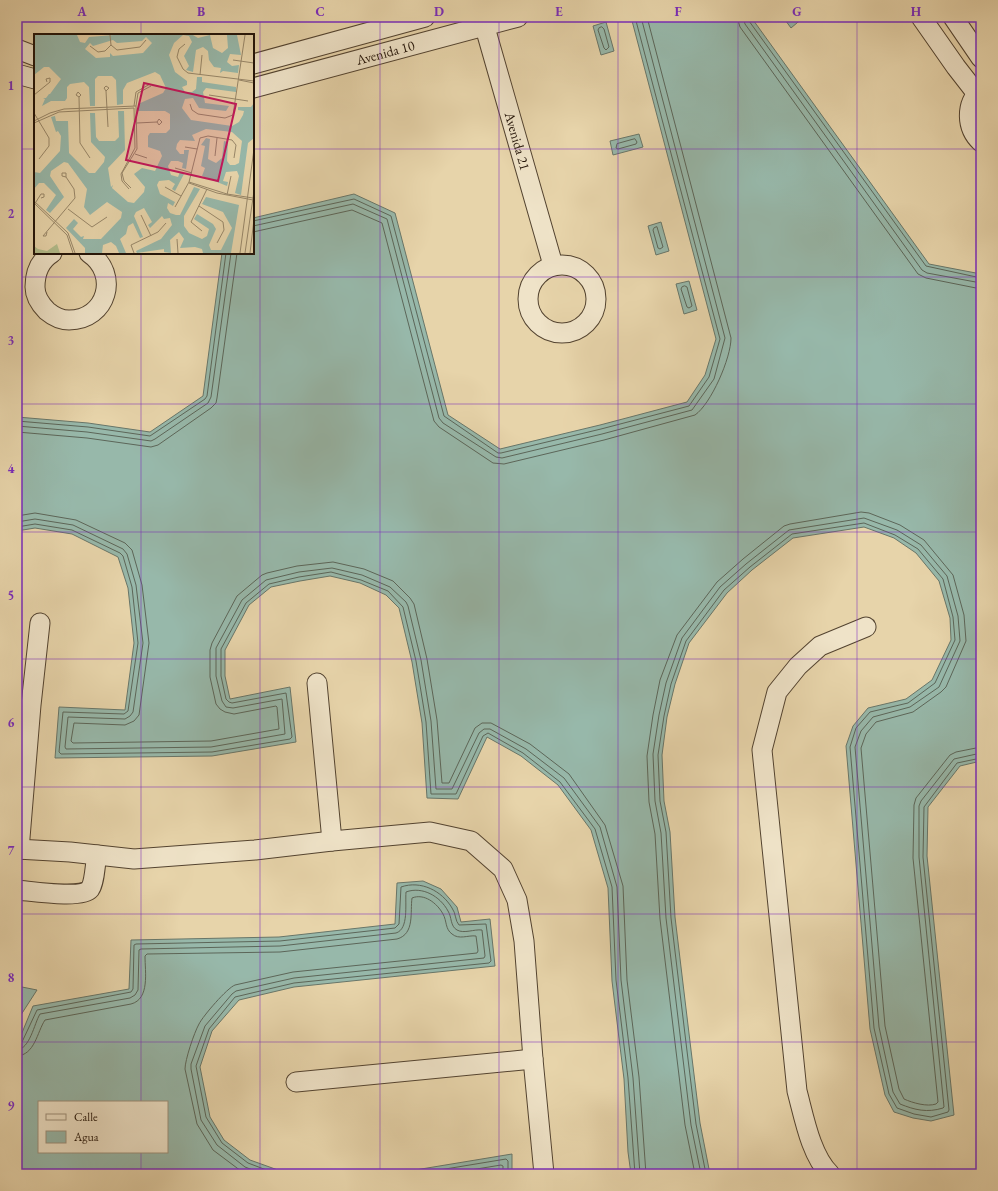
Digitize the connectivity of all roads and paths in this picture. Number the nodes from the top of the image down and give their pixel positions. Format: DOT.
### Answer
graph roads {
  1 [pos="425,17"];
  2 [pos="518,17"];
  3 [pos="921,17"];
  4 [pos="953,17"];
  5 [pos="483,22"];
  6 [pos="17,49"];
  7 [pos="34,56"];
  8 [pos="981,58"];
  9 [pos="254,64"];
  10 [pos="17,74"];
  11 [pos="34,79"];
  12 [pos="254,88"];
  13 [pos="979,92"];
  14 [pos="981,142"];
  15 [pos="51,254"];
  16 [pos="90,254"];
  17 [pos="553,265"];
  18 [pos="40,623"];
  19 [pos="866,627"];
  20 [pos="317,683"];
  21 [pos="332,841"];
  22 [pos="18,850"];
  23 [pos="97,855"];
  24 [pos="17,890"];
  25 [pos="533,1059"];
  26 [pos="296,1082"];
  27 [pos="544,1174"];
  28 [pos="830,1174"];
  1 -- 9 [label="street, Avenida 10"];
  2 -- 5 [label="street, Avenida 10"];
  3 -- 13 [label="street"];
  4 -- 8 [label="street"];
  5 -- 12 [label="street, Avenida 10"];
  5 -- 17 [label="street, Avenida 21"];
  6 -- 7 [label="street"];
  10 -- 11 [label="street"];
  13 -- 14 [label="street"];
  15 -- 16 [label="street"];
  18 -- 22 [label="street"];
  19 -- 28 [label="street"];
  20 -- 21 [label="street"];
  21 -- 23 [label="street"];
  21 -- 25 [label="street"];
  22 -- 23 [label="street"];
  23 -- 24 [label="street"];
  25 -- 26 [label="street"];
  25 -- 27 [label="street"];
}
